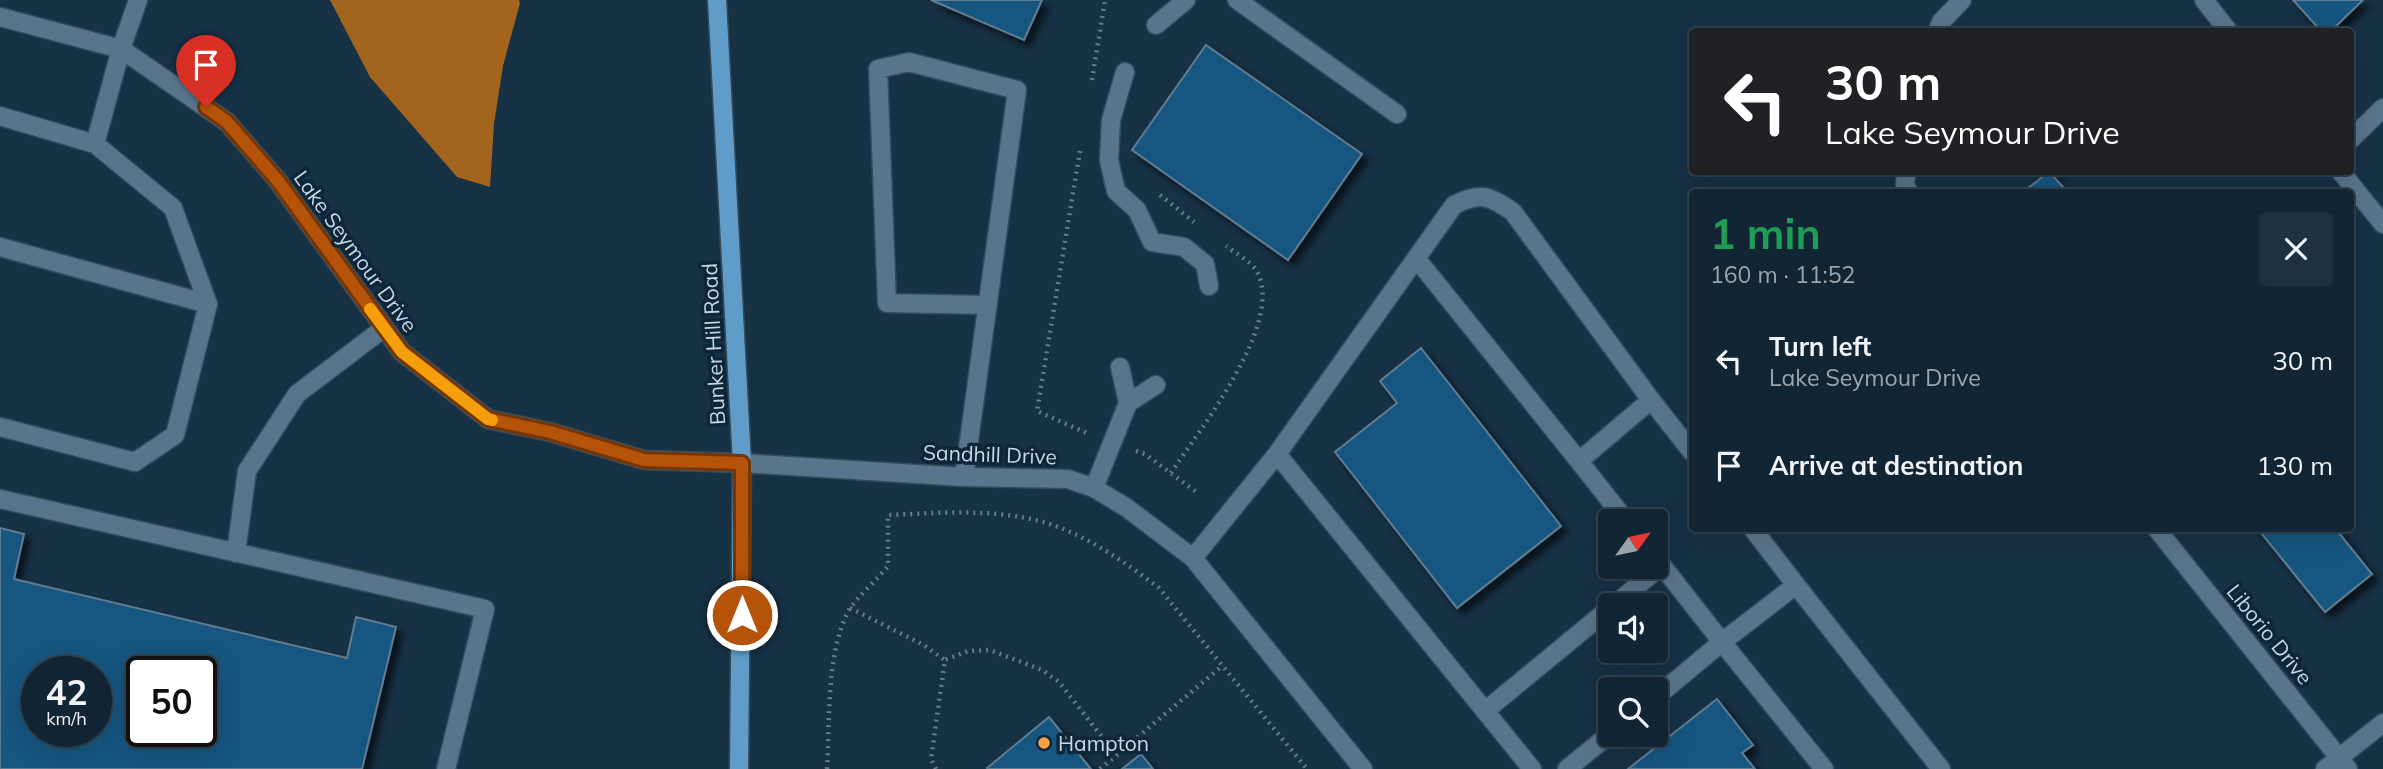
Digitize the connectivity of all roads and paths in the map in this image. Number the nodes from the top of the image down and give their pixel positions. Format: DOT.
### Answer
graph roads {
  1 [pos="138,0"];
  2 [pos="717,0"];
  3 [pos="1105,0"];
  4 [pos="1186,0"];
  5 [pos="1237,0"];
  6 [pos="1962,0"];
  7 [pos="2204,0"];
  8 [pos="0,17"];
  9 [pos="1156,25"];
  10 [pos="1939,28"];
  11 [pos="2227,28"];
  12 [pos="121,49"];
  13 [pos="1125,72"];
  14 [pos="1092,82"];
  15 [pos="2383,108"];
  16 [pos="1397,114"];
  17 [pos="0,116"];
  18 [pos="2354,136"];
  19 [pos="95,144"];
  20 [pos="1080,151"];
  21 [pos="2343,175"];
  22 [pos="2383,223"];
  23 [pos="0,247"];
  24 [pos="1416,258"];
  25 [pos="1209,286"];
  26 [pos="208,304"];
  27 [pos="988,305"];
  28 [pos="384,328"];
  29 [pos="1120,367"];
  30 [pos="1156,385"];
  31 [pos="1651,400"];
  32 [pos="1128,403"];
  33 [pos="0,427"];
  34 [pos="1112,443"];
  35 [pos="1689,448"];
  36 [pos="1278,454"];
  37 [pos="1579,461"];
  38 [pos="742,463"];
  39 [pos="964,477"];
  40 [pos="1094,488"];
  41 [pos="1199,494"];
  42 [pos="0,499"];
  43 [pos="1617,509"];
  44 [pos="1755,532"];
  45 [pos="2159,532"];
  46 [pos="236,553"];
  47 [pos="1193,558"];
  48 [pos="1668,574"];
  49 [pos="1640,579"];
  50 [pos="1796,585"];
  51 [pos="1626,593"];
  52 [pos="850,608"];
  53 [pos="1598,618"];
  54 [pos="1722,642"];
  55 [pos="945,660"];
  56 [pos="1222,666"];
  57 [pos="1668,687"];
  58 [pos="1485,711"];
  59 [pos="2383,723"];
  60 [pos="1598,744"];
  61 [pos="1116,755"];
  62 [pos="2337,765"];
  63 [pos="446,769"];
  64 [pos="739,769"];
  65 [pos="827,769"];
  66 [pos="936,769"];
  67 [pos="1100,769"];
  68 [pos="1307,769"];
  69 [pos="1363,769"];
  70 [pos="1532,769"];
  71 [pos="1567,769"];
  72 [pos="1824,769"];
  73 [pos="1941,769"];
  1 -- 12 [label="street"];
  2 -- 38 [label="main road, Bunker Hill Road"];
  3 -- 14 [label="path"];
  4 -- 9 [label="street"];
  5 -- 16 [label="street"];
  6 -- 10 [label="street"];
  7 -- 11 [label="street"];
  8 -- 12 [label="street, Lake Seymour Drive"];
  12 -- 19 [label="street"];
  12 -- 28 [label="street, Lake Seymour Drive"];
  13 -- 25 [label="street"];
  15 -- 18 [label="street"];
  17 -- 19 [label="street"];
  19 -- 26 [label="street"];
  20 -- 34 [label="path"];
  21 -- 22 [label="street"];
  23 -- 26 [label="street"];
  24 -- 31 [label="street"];
  24 -- 36 [label="street"];
  24 -- 37 [label="street"];
  26 -- 33 [label="street"];
  27 -- 27 [label="street"];
  27 -- 39 [label="street"];
  28 -- 38 [label="street, Lake Seymour Drive"];
  28 -- 46 [label="street"];
  29 -- 32 [label="street"];
  30 -- 32 [label="street"];
  31 -- 35 [label="street"];
  31 -- 37 [label="street"];
  32 -- 34 [label="street"];
  34 -- 40 [label="street"];
  34 -- 41 [label="path"];
  36 -- 47 [label="street"];
  36 -- 58 [label="street"];
  37 -- 43 [label="street"];
  38 -- 39 [label="street, Sandhill Drive"];
  38 -- 64 [label="main road, Bunker Hill Road"];
  39 -- 40 [label="street, Sandhill Drive"];
  40 -- 47 [label="street, Sandhill Drive"];
  42 -- 46 [label="street"];
  44 -- 50 [label="street"];
  45 -- 62 [label="street, Liborio Drive"];
  46 -- 63 [label="street"];
  47 -- 69 [label="street, Sandhill Drive"];
  48 -- 54 [label="street"];
  49 -- 51 [label="street"];
  50 -- 54 [label="street"];
  50 -- 73 [label="street"];
  52 -- 55 [label="path"];
  52 -- 56 [label="path"];
  52 -- 65 [label="path"];
  53 -- 58 [label="street"];
  54 -- 57 [label="street"];
  54 -- 72 [label="street"];
  55 -- 61 [label="path"];
  55 -- 66 [label="path"];
  56 -- 61 [label="path"];
  56 -- 68 [label="path"];
  58 -- 70 [label="street"];
  59 -- 62 [label="street"];
  60 -- 71 [label="street"];
  61 -- 67 [label="path"];
}
